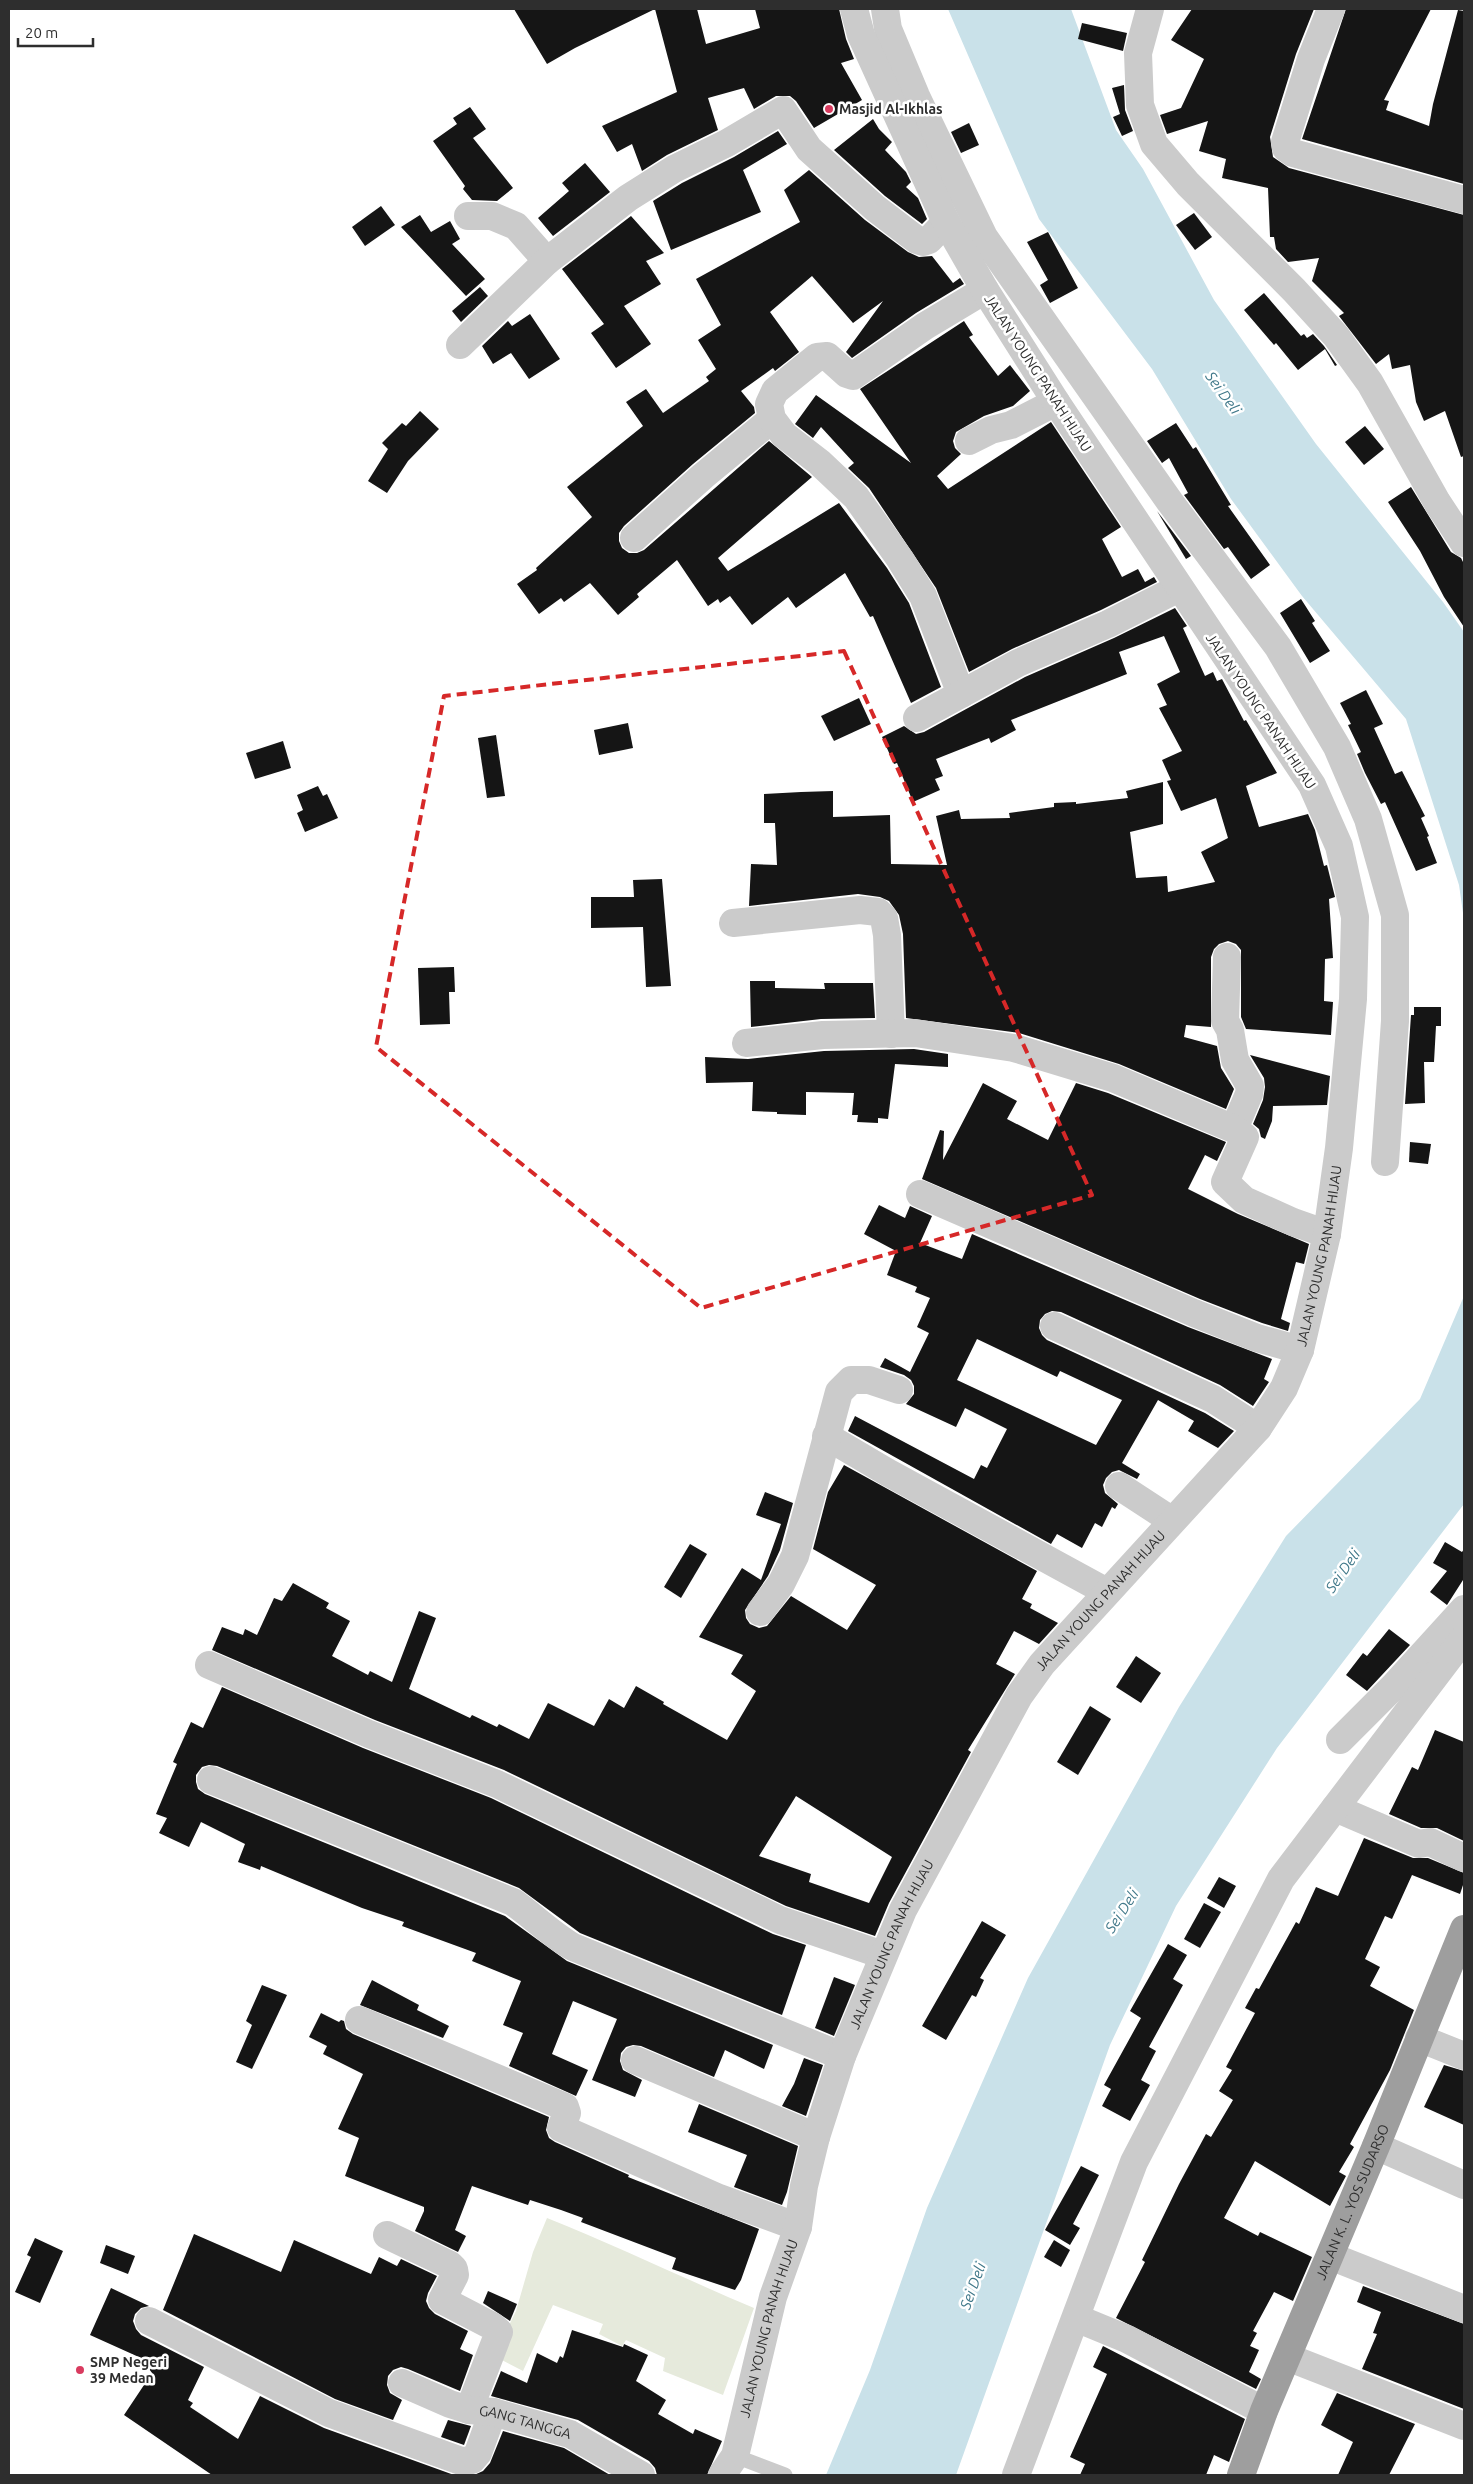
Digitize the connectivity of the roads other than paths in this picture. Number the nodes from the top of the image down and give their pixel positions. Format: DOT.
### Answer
graph roads {
  1 [pos="854,9"];
  2 [pos="885,9"];
  3 [pos="1150,9"];
  4 [pos="1331,9"];
  5 [pos="1464,200"];
  6 [pos="468,216"];
  7 [pos="946,222"];
  8 [pos="548,261"];
  9 [pos="985,290"];
  10 [pos="460,346"];
  11 [pos="1056,402"];
  12 [pos="772,419"];
  13 [pos="969,441"];
  14 [pos="634,538"];
  15 [pos="1464,543"];
  16 [pos="1179,588"];
  17 [pos="961,694"];
  18 [pos="917,718"];
  19 [pos="733,923"];
  20 [pos="1227,957"];
  21 [pos="891,1034"];
  22 [pos="746,1043"];
  23 [pos="1234,1129"];
  24 [pos="1386,1162"];
  25 [pos="920,1194"];
  26 [pos="1327,1234"];
  27 [pos="1054,1326"];
  28 [pos="1300,1350"];
  29 [pos="899,1390"];
  30 [pos="1258,1428"];
  31 [pos="826,1436"];
  32 [pos="1119,1486"];
  33 [pos="1171,1520"];
  34 [pos="1106,1592"];
  35 [pos="1464,1609"];
  36 [pos="760,1612"];
  37 [pos="1464,1638"];
  38 [pos="208,1665"];
  39 [pos="1340,1740"];
  40 [pos="210,1780"];
  41 [pos="1335,1808"];
  42 [pos="1464,1858"];
  43 [pos="1464,1929"];
  44 [pos="883,1955"];
  45 [pos="359,2020"];
  46 [pos="1419,2038"];
  47 [pos="842,2056"];
  48 [pos="1464,2056"];
  49 [pos="635,2060"];
  50 [pos="816,2137"];
  51 [pos="1376,2146"];
  52 [pos="1464,2185"];
  53 [pos="798,2227"];
  54 [pos="387,2235"];
  55 [pos="1330,2256"];
  56 [pos="1464,2309"];
  57 [pos="1076,2318"];
  58 [pos="149,2321"];
  59 [pos="1287,2357"];
  60 [pos="402,2383"];
  61 [pos="481,2411"];
  62 [pos="1264,2411"];
  63 [pos="1464,2426"];
  64 [pos="737,2464"];
  65 [pos="641,2475"];
  66 [pos="784,2475"];
  67 [pos="1016,2475"];
  68 [pos="1241,2475"];
  1 -- 7 [label="street, JALAN YOUNG PANAH HIJAU"];
  2 -- 24 [label="street"];
  3 -- 15 [label="street"];
  4 -- 5 [label="street"];
  6 -- 8 [label="street"];
  7 -- 8 [label="street"];
  7 -- 9 [label="street, JALAN YOUNG PANAH HIJAU"];
  8 -- 10 [label="street"];
  9 -- 11 [label="street, JALAN YOUNG PANAH HIJAU"];
  9 -- 12 [label="street"];
  11 -- 13 [label="street"];
  11 -- 16 [label="street, JALAN YOUNG PANAH HIJAU"];
  12 -- 14 [label="street"];
  12 -- 17 [label="street"];
  16 -- 17 [label="street"];
  16 -- 26 [label="street, JALAN YOUNG PANAH HIJAU"];
  17 -- 18 [label="street"];
  19 -- 21 [label="street"];
  20 -- 23 [label="street"];
  21 -- 22 [label="street"];
  21 -- 23 [label="street"];
  23 -- 26 [label="street"];
  25 -- 28 [label="street"];
  26 -- 28 [label="street, JALAN YOUNG PANAH HIJAU"];
  27 -- 30 [label="street"];
  28 -- 30 [label="street, JALAN YOUNG PANAH HIJAU"];
  29 -- 31 [label="street"];
  30 -- 33 [label="street, JALAN YOUNG PANAH HIJAU"];
  31 -- 34 [label="street"];
  31 -- 36 [label="street"];
  32 -- 33 [label="street"];
  33 -- 34 [label="street, JALAN YOUNG PANAH HIJAU"];
  34 -- 44 [label="street, JALAN YOUNG PANAH HIJAU"];
  35 -- 39 [label="street"];
  37 -- 41 [label="street"];
  38 -- 44 [label="street"];
  40 -- 47 [label="street"];
  41 -- 42 [label="street"];
  41 -- 57 [label="street"];
  43 -- 46 [label="highway, JALAN K. L. YOS SUDARSO"];
  44 -- 47 [label="street, JALAN YOUNG PANAH HIJAU"];
  45 -- 53 [label="street"];
  46 -- 48 [label="street"];
  46 -- 51 [label="highway, JALAN K. L. YOS SUDARSO"];
  47 -- 50 [label="street, JALAN YOUNG PANAH HIJAU"];
  49 -- 50 [label="street"];
  50 -- 53 [label="street, JALAN YOUNG PANAH HIJAU"];
  51 -- 52 [label="street"];
  51 -- 55 [label="highway, JALAN K. L. YOS SUDARSO"];
  53 -- 64 [label="street, JALAN YOUNG PANAH HIJAU"];
  54 -- 61 [label="street"];
  55 -- 56 [label="street"];
  55 -- 59 [label="highway, JALAN K. L. YOS SUDARSO"];
  57 -- 62 [label="street"];
  57 -- 67 [label="street"];
  58 -- 61 [label="street"];
  59 -- 62 [label="highway, JALAN K. L. YOS SUDARSO"];
  59 -- 63 [label="street"];
  60 -- 61 [label="street, GANG TANGGA"];
  61 -- 65 [label="street, GANG TANGGA"];
  62 -- 68 [label="highway, JALAN K. L. YOS SUDARSO"];
  64 -- 66 [label="lane"];
}
